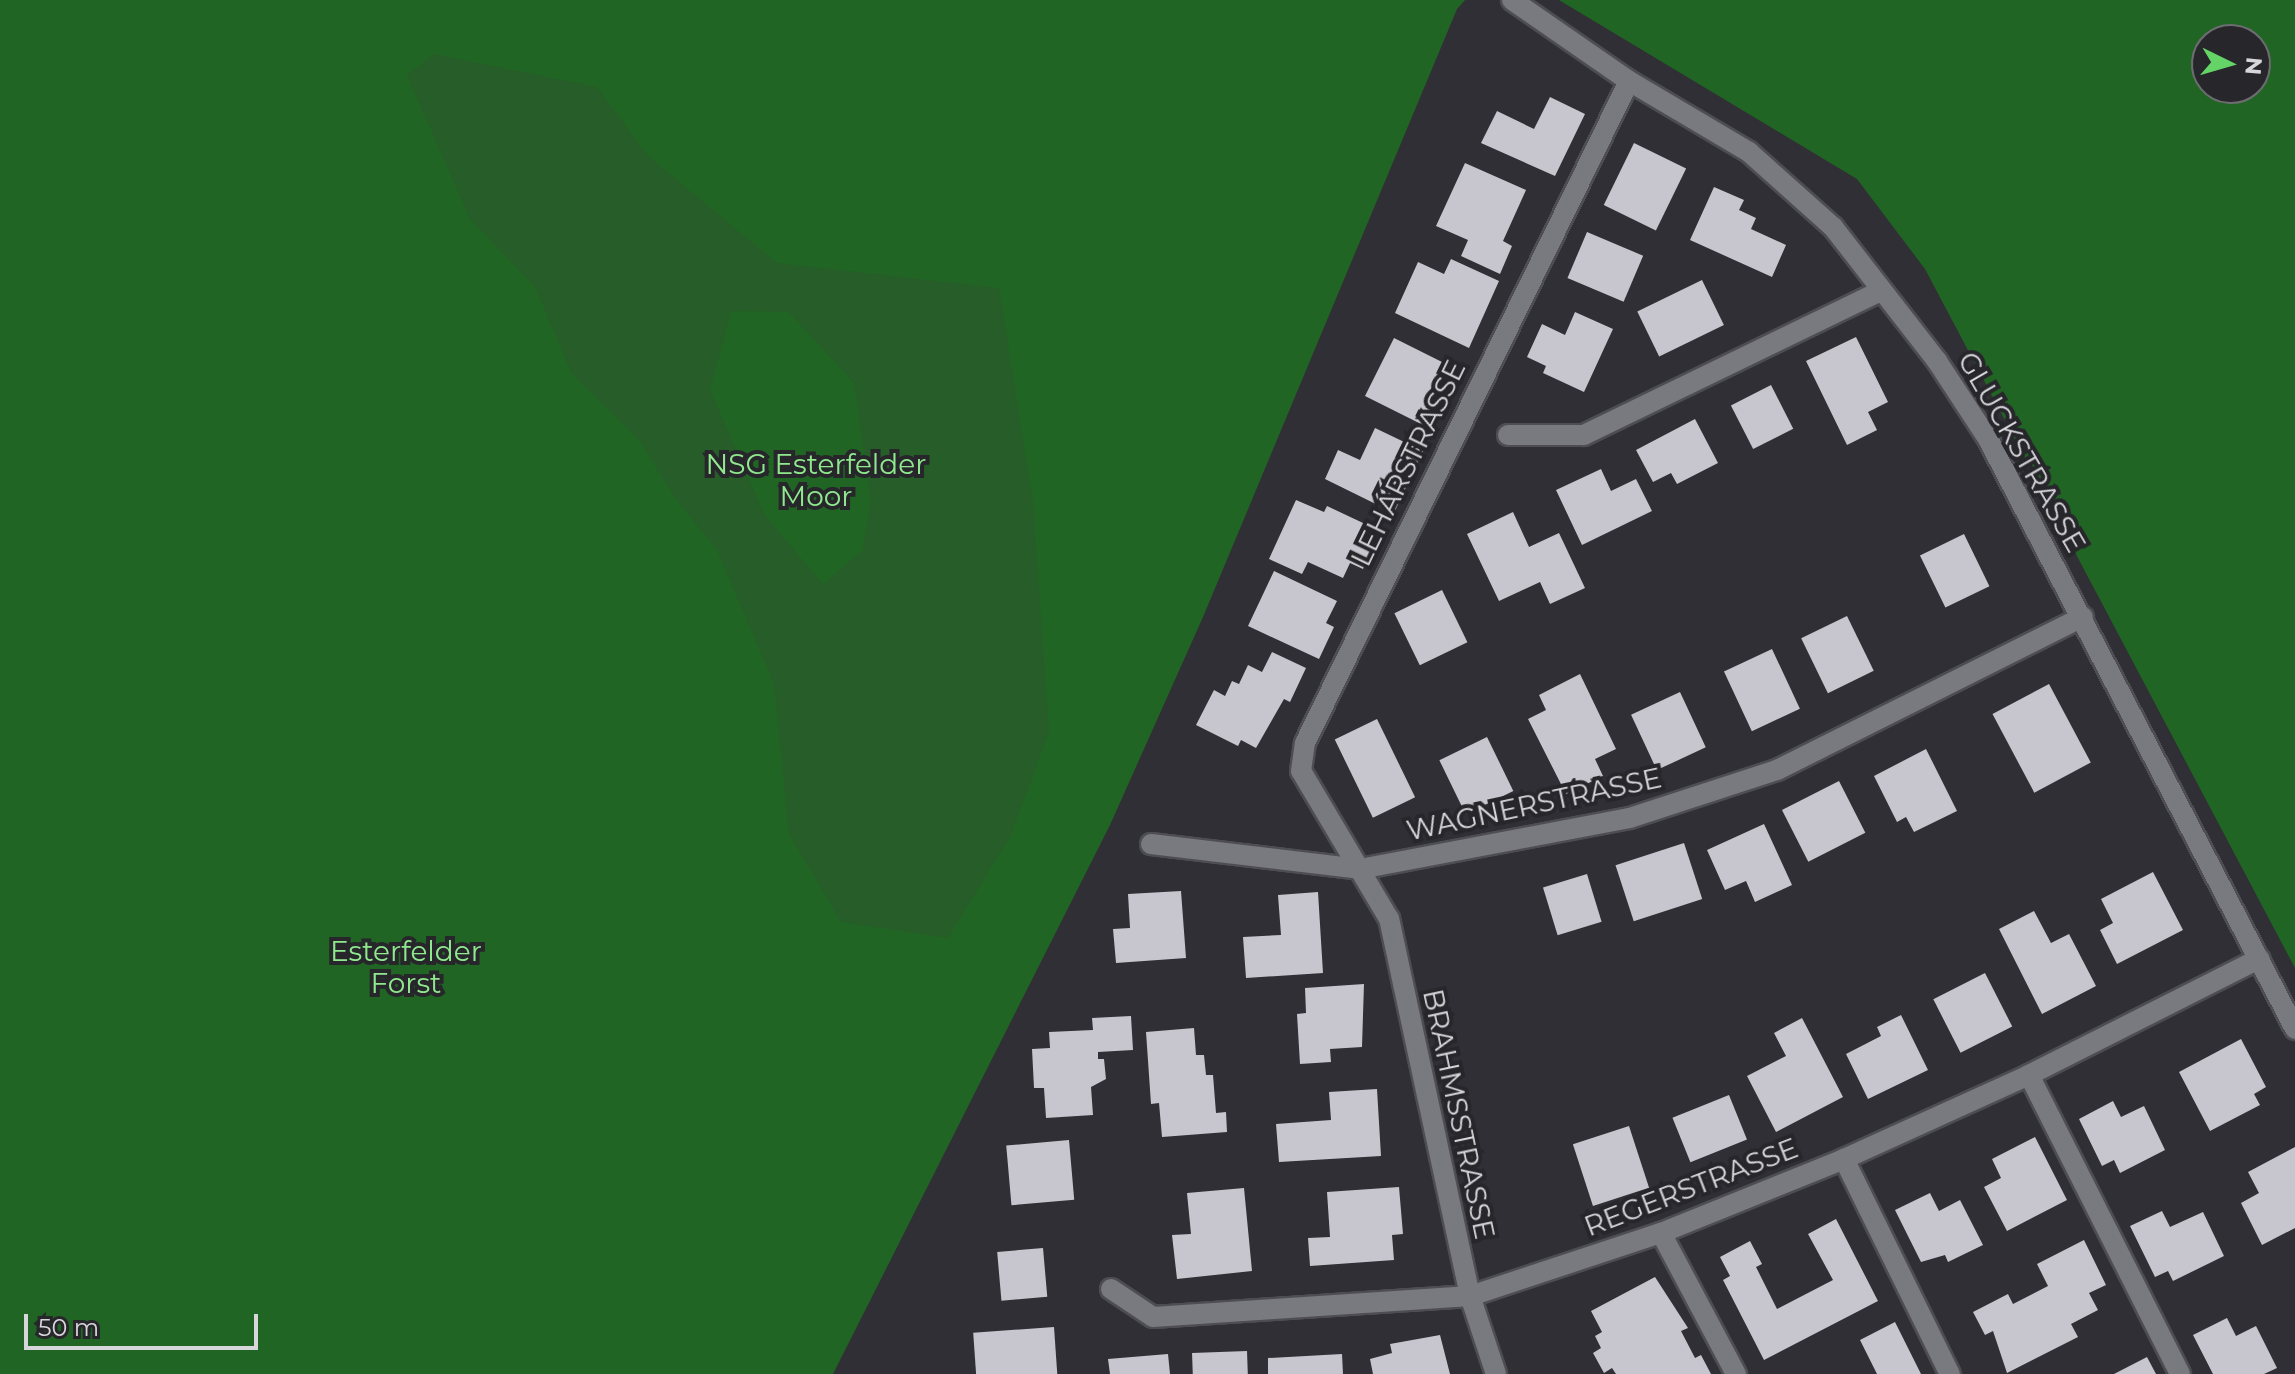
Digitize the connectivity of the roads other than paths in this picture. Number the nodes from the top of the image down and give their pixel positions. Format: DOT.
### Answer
graph roads {
  1 [pos="1512,0"];
  2 [pos="1629,81"];
  3 [pos="1881,291"];
  4 [pos="1508,435"];
  5 [pos="2083,617"];
  6 [pos="1151,844"];
  7 [pos="1360,869"];
  8 [pos="2259,959"];
  9 [pos="2295,1029"];
  10 [pos="2029,1075"];
  11 [pos="1844,1159"];
  12 [pos="1661,1233"];
  13 [pos="1111,1289"];
  14 [pos="1470,1296"];
  15 [pos="1496,1374"];
  16 [pos="1736,1374"];
  17 [pos="1950,1374"];
  18 [pos="2180,1374"];
  1 -- 2 [label="street, GLUCKSTRASSE"];
  2 -- 3 [label="street, GLUCKSTRASSE"];
  2 -- 7 [label="street, LEHÁRSTRASSE"];
  3 -- 4 [label="street"];
  3 -- 5 [label="street, GLUCKSTRASSE"];
  5 -- 7 [label="street, WAGNERSTRASSE"];
  5 -- 8 [label="street, GLUCKSTRASSE"];
  6 -- 7 [label="street, WAGNERSTRASSE"];
  7 -- 14 [label="street, BRAHMSSTRASSE"];
  8 -- 9 [label="street, GLUCKSTRASSE"];
  8 -- 10 [label="street, REGERSTRASSE"];
  10 -- 11 [label="street, REGERSTRASSE"];
  10 -- 18 [label="street"];
  11 -- 12 [label="street, REGERSTRASSE"];
  11 -- 17 [label="street"];
  12 -- 14 [label="street, REGERSTRASSE"];
  12 -- 16 [label="street"];
  13 -- 14 [label="street, REGERSTRASSE"];
  14 -- 15 [label="street, BRAHMSSTRASSE"];
}
